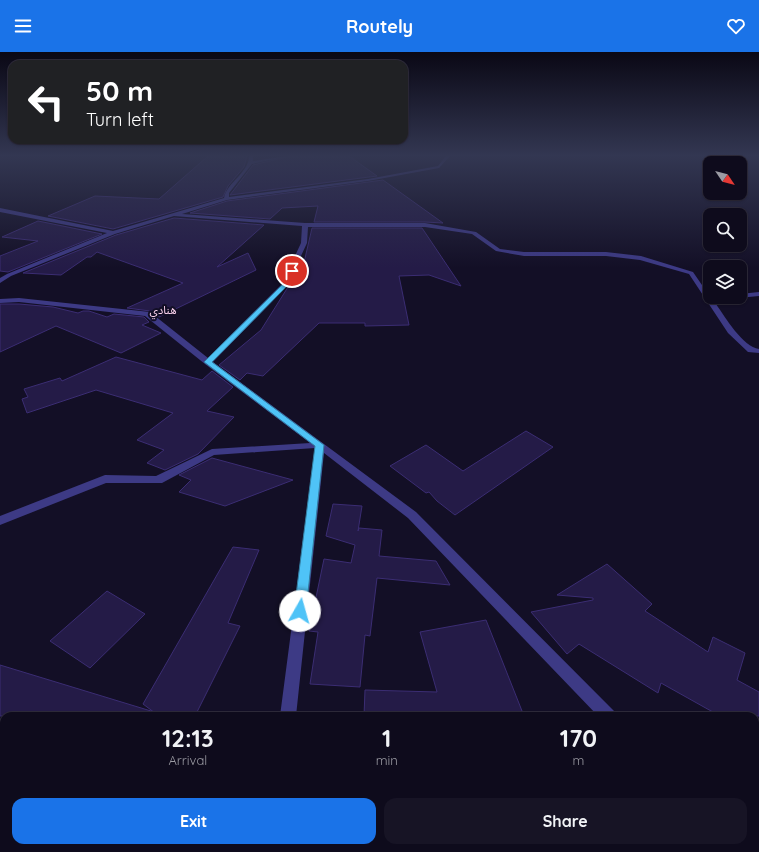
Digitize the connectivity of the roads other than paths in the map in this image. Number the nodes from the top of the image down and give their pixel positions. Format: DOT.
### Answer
graph roads {
  1 [pos="227,193"];
  2 [pos="268,193"];
  3 [pos="226,199"];
  4 [pos="0,210"];
  5 [pos="176,215"];
  6 [pos="305,225"];
  7 [pos="113,233"];
  8 [pos="0,281"];
  9 [pos="703,290"];
  10 [pos="759,294"];
  11 [pos="747,295"];
  12 [pos="0,301"];
  13 [pos="713,304"];
  14 [pos="759,351"];
  15 [pos="208,362"];
  16 [pos="320,445"];
  17 [pos="0,521"];
  18 [pos="288,712"];
  19 [pos="605,712"];
  1 -- 3 [label="street"];
  2 -- 3 [label="street"];
  3 -- 5 [label="street"];
  4 -- 7 [label="street"];
  5 -- 6 [label="street"];
  5 -- 7 [label="street"];
  6 -- 9 [label="street"];
  6 -- 15 [label="street"];
  7 -- 8 [label="street"];
  10 -- 11 [label="street"];
  12 -- 15 [label="street"];
  13 -- 14 [label="street"];
  15 -- 16 [label="street"];
  16 -- 17 [label="street"];
  16 -- 18 [label="street"];
  16 -- 19 [label="street"];
}
